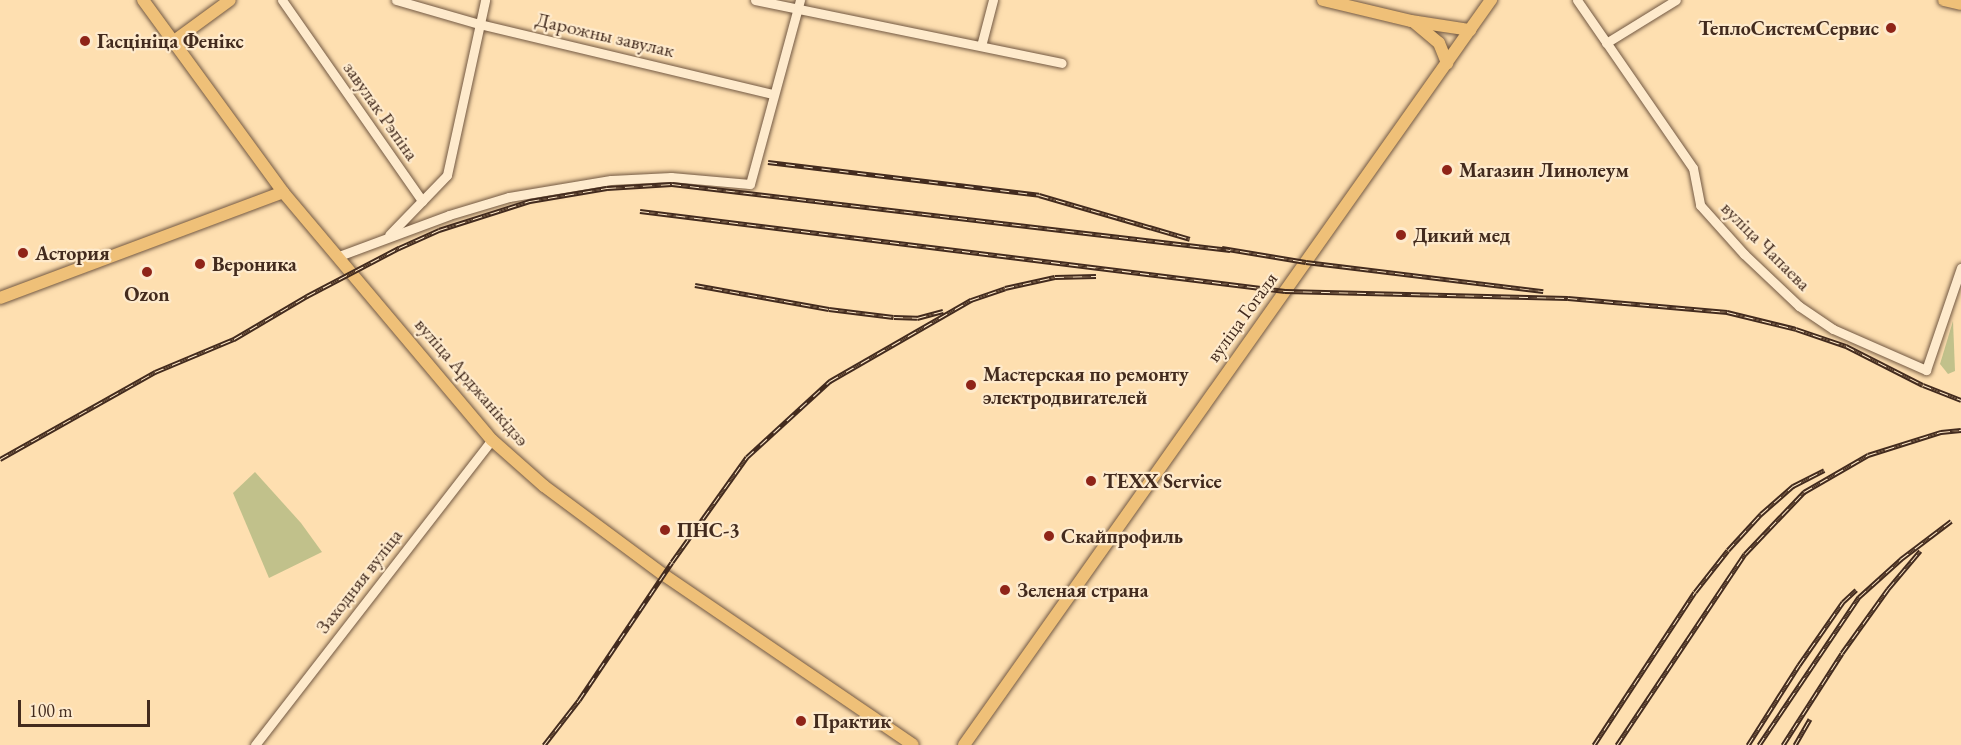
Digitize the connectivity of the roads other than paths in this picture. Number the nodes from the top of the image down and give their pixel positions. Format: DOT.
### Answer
graph roads {
  1 [pos="143,0"];
  2 [pos="230,0"];
  3 [pos="282,0"];
  4 [pos="396,0"];
  5 [pos="485,0"];
  6 [pos="755,0"];
  7 [pos="993,0"];
  8 [pos="1323,0"];
  9 [pos="1491,0"];
  10 [pos="1577,0"];
  11 [pos="1676,0"];
  12 [pos="1944,0"];
  13 [pos="1961,4"];
  14 [pos="799,5"];
  15 [pos="1411,21"];
  16 [pos="479,24"];
  17 [pos="1470,30"];
  18 [pos="174,41"];
  19 [pos="1606,43"];
  20 [pos="981,46"];
  21 [pos="1062,63"];
  22 [pos="1447,63"];
  23 [pos="773,94"];
  24 [pos="283,192"];
  25 [pos="422,201"];
  26 [pos="387,237"];
  27 [pos="339,256"];
  28 [pos="1961,268"];
  29 [pos="0,298"];
  30 [pos="492,440"];
  31 [pos="255,745"];
  32 [pos="913,745"];
  33 [pos="964,745"];
  1 -- 18 [label="main road, вуліца Арджанікідзэ"];
  2 -- 18 [label="main road"];
  3 -- 25 [label="street, завулак Рэпіна"];
  4 -- 16 [label="street, Дарожны завулак"];
  5 -- 16 [label="street"];
  6 -- 14 [label="street"];
  7 -- 20 [label="street"];
  8 -- 15 [label="main road"];
  9 -- 17 [label="main road, вуліца Гогаля"];
  10 -- 19 [label="street, вуліца Чапаева"];
  11 -- 19 [label="street"];
  12 -- 13 [label="main road"];
  14 -- 20 [label="street"];
  14 -- 23 [label="street"];
  15 -- 17 [label="main road"];
  15 -- 22 [label="main road"];
  16 -- 23 [label="street, Дарожны завулак"];
  16 -- 25 [label="street"];
  17 -- 22 [label="main road, вуліца Гогаля"];
  18 -- 24 [label="main road, вуліца Арджанікідзэ"];
  19 -- 28 [label="street, вуліца Чапаева"];
  20 -- 21 [label="street"];
  22 -- 33 [label="main road, вуліца Гогаля"];
  23 -- 26 [label="street"];
  24 -- 27 [label="main road, вуліца Арджанікідзэ"];
  24 -- 29 [label="main road"];
  25 -- 26 [label="street"];
  26 -- 27 [label="street"];
  27 -- 30 [label="main road, вуліца Арджанікідзэ"];
  30 -- 31 [label="street, Заходняя вуліца"];
  30 -- 32 [label="main road, вуліца Арджанікідзэ"];
}
